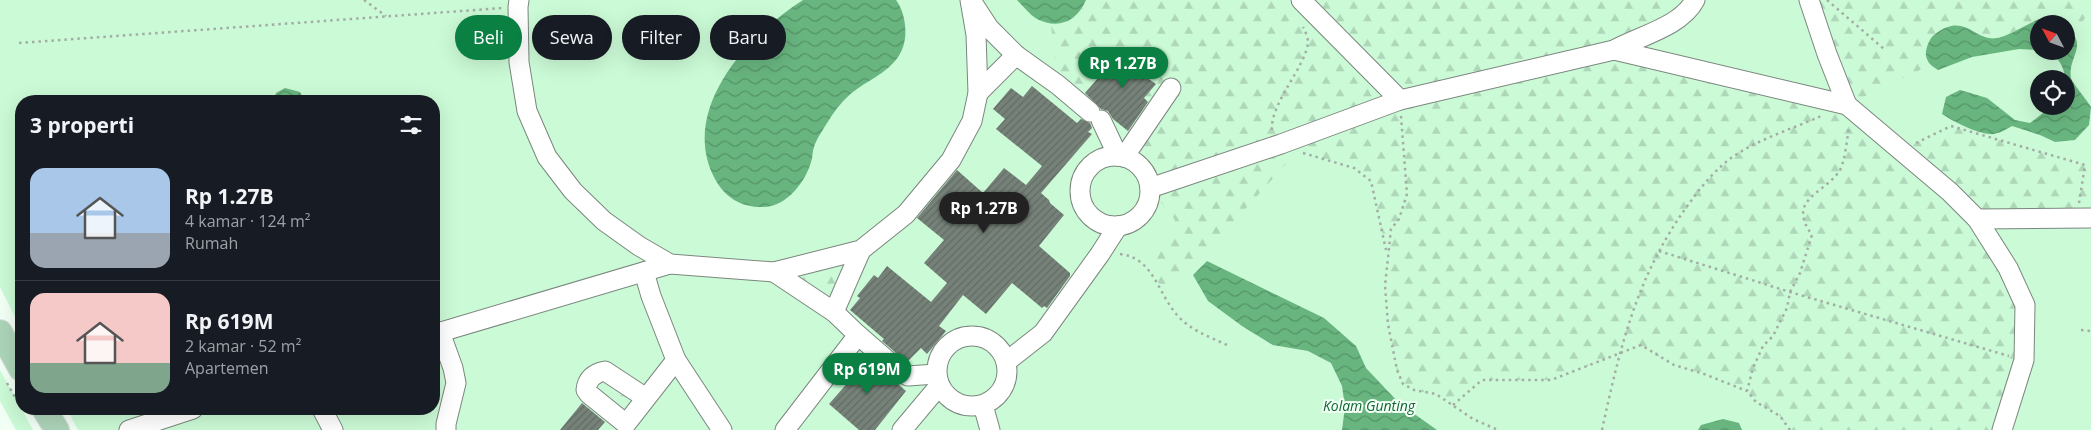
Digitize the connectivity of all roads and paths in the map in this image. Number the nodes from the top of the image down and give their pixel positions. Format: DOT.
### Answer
graph roads {
  1 [pos="364,0"];
  2 [pos="970,0"];
  3 [pos="1301,0"];
  4 [pos="1695,0"];
  5 [pos="1809,0"];
  6 [pos="1827,0"];
  7 [pos="518,4"];
  8 [pos="387,16"];
  9 [pos="1302,26"];
  10 [pos="18,43"];
  11 [pos="1884,49"];
  12 [pos="1614,50"];
  13 [pos="1016,55"];
  14 [pos="1171,88"];
  15 [pos="978,93"];
  16 [pos="1400,100"];
  17 [pos="1846,105"];
  18 [pos="1281,144"];
  19 [pos="1901,150"];
  20 [pos="1121,156"];
  21 [pos="2091,163"];
  22 [pos="2085,165"];
  23 [pos="1150,188"];
  24 [pos="1976,218"];
  25 [pos="2084,218"];
  26 [pos="1118,226"];
  27 [pos="861,250"];
  28 [pos="1659,251"];
  29 [pos="1387,253"];
  30 [pos="1100,254"];
  31 [pos="670,264"];
  32 [pos="644,272"];
  33 [pos="774,272"];
  34 [pos="1790,292"];
  35 [pos="834,312"];
  36 [pos="2081,330"];
  37 [pos="2091,331"];
  38 [pos="0,332"];
  39 [pos="440,332"];
  40 [pos="858,335"];
  41 [pos="440,340"];
  42 [pos="1227,345"];
  43 [pos="1619,354"];
  44 [pos="676,360"];
  45 [pos="2024,360"];
  46 [pos="1006,362"];
  47 [pos="13,373"];
  48 [pos="938,380"];
  49 [pos="1747,391"];
  50 [pos="646,398"];
  51 [pos="983,405"];
  52 [pos="1453,405"];
  53 [pos="47,415"];
  54 [pos="175,415"];
  55 [pos="325,415"];
  56 [pos="630,427"];
  57 [pos="56,430"];
  58 [pos="129,430"];
  59 [pos="333,430"];
  60 [pos="446,430"];
  61 [pos="722,430"];
  62 [pos="785,430"];
  63 [pos="902,430"];
  64 [pos="990,430"];
  65 [pos="1498,430"];
  66 [pos="1602,430"];
  67 [pos="1790,430"];
  68 [pos="2002,430"];
  1 -- 8 [label="path"];
  2 -- 13 [label="lane"];
  2 -- 15 [label="lane"];
  3 -- 16 [label="lane"];
  4 -- 12 [label="lane"];
  5 -- 17 [label="lane"];
  6 -- 11 [label="path"];
  7 -- 8 [label="path"];
  7 -- 31 [label="lane"];
  8 -- 10 [label="path"];
  9 -- 18 [label="path"];
  12 -- 16 [label="lane"];
  12 -- 17 [label="lane"];
  13 -- 15 [label="lane"];
  13 -- 20 [label="lane"];
  14 -- 20 [label="lane"];
  15 -- 27 [label="lane"];
  16 -- 18 [label="lane"];
  16 -- 29 [label="path"];
  17 -- 19 [label="lane"];
  17 -- 28 [label="path"];
  17 -- 34 [label="path"];
  18 -- 23 [label="lane"];
  18 -- 29 [label="path"];
  19 -- 22 [label="path"];
  19 -- 24 [label="lane"];
  20 -- 23 [label="lane"];
  20 -- 26 [label="lane"];
  21 -- 22 [label="path"];
  22 -- 25 [label="path"];
  23 -- 26 [label="lane"];
  24 -- 25 [label="lane"];
  24 -- 45 [label="lane"];
  26 -- 30 [label="lane"];
  27 -- 33 [label="lane"];
  27 -- 35 [label="lane"];
  28 -- 34 [label="path"];
  28 -- 43 [label="path"];
  29 -- 52 [label="path"];
  30 -- 42 [label="path"];
  30 -- 46 [label="lane"];
  31 -- 32 [label="lane"];
  31 -- 33 [label="lane"];
  32 -- 39 [label="lane"];
  32 -- 44 [label="lane"];
  33 -- 35 [label="lane"];
  34 -- 45 [label="path"];
  34 -- 49 [label="path"];
  35 -- 40 [label="lane"];
  36 -- 37 [label="path"];
  38 -- 47 [label="main road"];
  40 -- 48 [label="lane"];
  40 -- 62 [label="lane"];
  41 -- 60 [label="lane"];
  43 -- 49 [label="path"];
  43 -- 52 [label="path"];
  43 -- 66 [label="path"];
  44 -- 50 [label="lane"];
  44 -- 61 [label="lane"];
  45 -- 68 [label="lane"];
  46 -- 48 [label="lane"];
  46 -- 51 [label="lane"];
  48 -- 51 [label="lane"];
  48 -- 63 [label="lane"];
  49 -- 67 [label="path"];
  50 -- 56 [label="lane"];
  50 -- 56 [label="lane"];
  51 -- 64 [label="lane"];
  52 -- 65 [label="path"];
  53 -- 57 [label="main road"];
  54 -- 58 [label="lane"];
  55 -- 59 [label="lane"];
}
